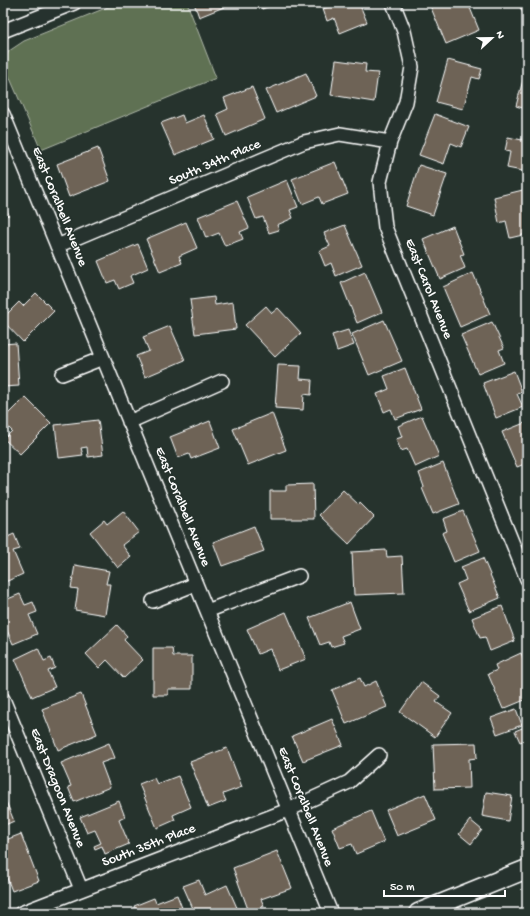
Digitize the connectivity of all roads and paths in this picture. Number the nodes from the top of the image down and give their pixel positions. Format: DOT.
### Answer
graph roads {
  1 [pos="74,3"];
  2 [pos="393,3"];
  3 [pos="3,31"];
  4 [pos="3,114"];
  5 [pos="6,128"];
  6 [pos="390,142"];
  7 [pos="57,246"];
  8 [pos="103,358"];
  9 [pos="62,374"];
  10 [pos="222,381"];
  11 [pos="129,422"];
  12 [pos="299,576"];
  13 [pos="527,579"];
  14 [pos="196,584"];
  15 [pos="154,601"];
  16 [pos="207,611"];
  17 [pos="3,700"];
  18 [pos="379,755"];
  19 [pos="288,810"];
  20 [pos="527,869"];
  21 [pos="81,889"];
  22 [pos="21,913"];
  23 [pos="331,913"];
  24 [pos="418,913"];
  1 -- 3 [label="street"];
  2 -- 6 [label="street, East Carol Avenue"];
  4 -- 5 [label="street, East Coralbell Avenue"];
  5 -- 7 [label="street, East Coralbell Avenue"];
  6 -- 7 [label="street, South 34th Place"];
  6 -- 13 [label="street, East Carol Avenue"];
  7 -- 8 [label="street, East Coralbell Avenue"];
  8 -- 9 [label="street"];
  8 -- 11 [label="street, East Coralbell Avenue"];
  10 -- 11 [label="street"];
  11 -- 14 [label="street, East Coralbell Avenue"];
  12 -- 16 [label="street"];
  14 -- 15 [label="street"];
  14 -- 16 [label="street, East Coralbell Avenue"];
  16 -- 19 [label="street, East Coralbell Avenue"];
  17 -- 21 [label="street, East Dragoon Avenue"];
  18 -- 19 [label="street, South 35th Place"];
  19 -- 21 [label="street, South 35th Place"];
  19 -- 23 [label="street, East Coralbell Avenue"];
  20 -- 24 [label="main road"];
  21 -- 22 [label="street, South 35th Place"];
}
